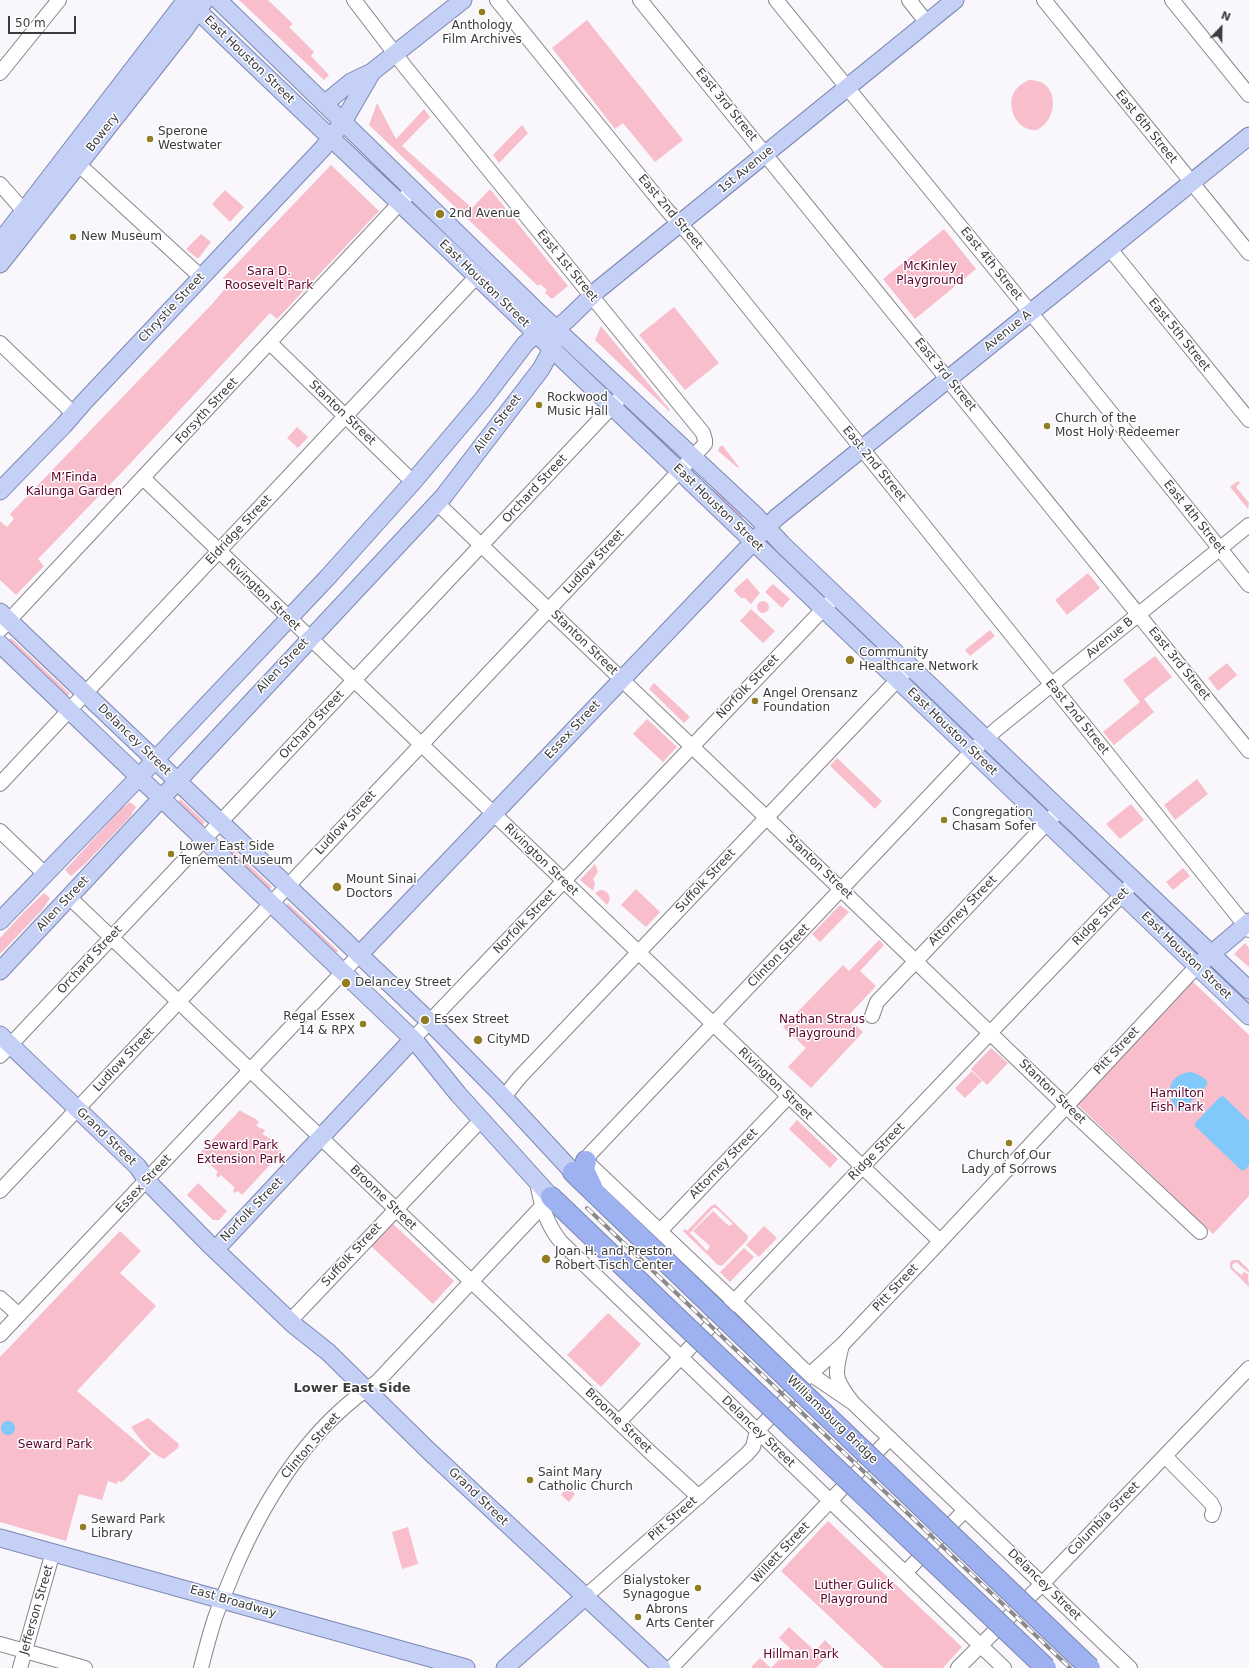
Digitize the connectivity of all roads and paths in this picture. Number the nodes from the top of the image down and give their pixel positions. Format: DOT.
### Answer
graph roads {
  1 [pos="59,0"];
  2 [pos="218,0"];
  3 [pos="354,0"];
  4 [pos="463,0"];
  5 [pos="497,0"];
  6 [pos="640,0"];
  7 [pos="776,0"];
  8 [pos="908,0"];
  9 [pos="954,0"];
  10 [pos="1044,0"];
  11 [pos="1172,0"];
  12 [pos="194,3"];
  13 [pos="927,23"];
  14 [pos="396,53"];
  15 [pos="372,72"];
  16 [pos="0,73"];
  17 [pos="848,87"];
  18 [pos="1249,95"];
  19 [pos="324,104"];
  20 [pos="342,122"];
  21 [pos="1249,136"];
  22 [pos="331,138"];
  23 [pos="765,154"];
  24 [pos="72,160"];
  25 [pos="1192,182"];
  26 [pos="0,184"];
  27 [pos="412,190"];
  28 [pos="400,203"];
  29 [pos="28,216"];
  30 [pos="680,224"];
  31 [pos="0,242"];
  32 [pos="1110,248"];
  33 [pos="1249,253"];
  34 [pos="0,264"];
  35 [pos="477,276"];
  36 [pos="201,277"];
  37 [pos="591,296"];
  38 [pos="1030,313"];
  39 [pos="556,329"];
  40 [pos="536,334"];
  41 [pos="0,343"];
  42 [pos="270,344"];
  43 [pos="552,349"];
  44 [pos="948,380"];
  45 [pos="624,393"];
  46 [pos="612,406"];
  47 [pos="74,414"];
  48 [pos="346,416"];
  49 [pos="1249,420"];
  50 [pos="862,449"];
  51 [pos="693,457"];
  52 [pos="679,471"];
  53 [pos="143,478"];
  54 [pos="413,482"];
  55 [pos="0,491"];
  56 [pos="437,503"];
  57 [pos="1249,526"];
  58 [pos="767,527"];
  59 [pos="753,541"];
  60 [pos="482,546"];
  61 [pos="1220,549"];
  62 [pos="218,551"];
  63 [pos="1249,586"];
  64 [pos="836,596"];
  65 [pos="823,609"];
  66 [pos="549,610"];
  67 [pos="1139,615"];
  68 [pos="288,618"];
  69 [pos="3,621"];
  70 [pos="309,639"];
  71 [pos="0,644"];
  72 [pos="911,666"];
  73 [pos="621,679"];
  74 [pos="898,680"];
  75 [pos="354,681"];
  76 [pos="1051,685"];
  77 [pos="85,693"];
  78 [pos="69,710"];
  79 [pos="986,738"];
  80 [pos="420,745"];
  81 [pos="692,746"];
  82 [pos="972,751"];
  83 [pos="1249,751"];
  84 [pos="154,760"];
  85 [pos="139,777"];
  86 [pos="177,782"];
  87 [pos="0,784"];
  88 [pos="162,799"];
  89 [pos="1060,809"];
  90 [pos="493,815"];
  91 [pos="767,818"];
  92 [pos="220,822"];
  93 [pos="1047,822"];
  94 [pos="0,831"];
  95 [pos="203,839"];
  96 [pos="45,874"];
  97 [pos="563,882"];
  98 [pos="1135,882"];
  99 [pos="287,886"];
  100 [pos="842,890"];
  101 [pos="1122,895"];
  102 [pos="69,897"];
  103 [pos="271,904"];
  104 [pos="0,921"];
  105 [pos="1248,926"];
  106 [pos="112,937"];
  107 [pos="638,953"];
  108 [pos="1211,953"];
  109 [pos="359,955"];
  110 [pos="915,960"];
  111 [pos="1197,966"];
  112 [pos="0,971"];
  113 [pos="343,973"];
  114 [pos="1249,990"];
  115 [pos="179,1002"];
  116 [pos="872,1016"];
  117 [pos="1249,1016"];
  118 [pos="430,1022"];
  119 [pos="713,1025"];
  120 [pos="990,1033"];
  121 [pos="413,1039"];
  122 [pos="3,1045"];
  123 [pos="251,1070"];
  124 [pos="788,1097"];
  125 [pos="504,1098"];
  126 [pos="1066,1106"];
  127 [pos="78,1109"];
  128 [pos="481,1120"];
  129 [pos="321,1138"];
  130 [pos="580,1166"];
  131 [pos="862,1167"];
  132 [pos="147,1181"];
  133 [pos="0,1191"];
  134 [pos="546,1202"];
  135 [pos="396,1209"];
  136 [pos="660,1231"];
  137 [pos="1200,1232"];
  138 [pos="940,1241"];
  139 [pos="214,1250"];
  140 [pos="471,1281"];
  141 [pos="0,1298"];
  142 [pos="734,1301"];
  143 [pos="19,1315"];
  144 [pos="292,1323"];
  145 [pos="0,1335"];
  146 [pos="842,1345"];
  147 [pos="681,1357"];
  148 [pos="1249,1368"];
  149 [pos="810,1374"];
  150 [pos="363,1391"];
  151 [pos="853,1403"];
  152 [pos="619,1422"];
  153 [pos="757,1430"];
  154 [pos="890,1438"];
  155 [pos="1165,1456"];
  156 [pos="699,1497"];
  157 [pos="830,1501"];
  158 [pos="965,1510"];
  159 [pos="1212,1515"];
  160 [pos="0,1538"];
  161 [pos="53,1552"];
  162 [pos="905,1573"];
  163 [pos="1042,1584"];
  164 [pos="222,1599"];
  165 [pos="582,1599"];
  166 [pos="0,1644"];
  167 [pos="980,1645"];
  168 [pos="25,1651"];
  169 [pos="425,1662"];
  170 [pos="20,1668"];
  171 [pos="85,1668"];
  172 [pos="201,1668"];
  173 [pos="466,1668"];
  174 [pos="505,1668"];
  175 [pos="648,1668"];
  176 [pos="662,1668"];
  177 [pos="671,1668"];
  178 [pos="958,1668"];
  179 [pos="1004,1668"];
  180 [pos="1046,1668"];
  181 [pos="1090,1668"];
  182 [pos="1130,1668"];
  1 -- 16 [label="street"];
  2 -- 19 [label="main road, East Houston Street"];
  3 -- 14 [label="street, East 1st Street"];
  4 -- 14 [label="main road"];
  5 -- 30 [label="street, East 2nd Street"];
  6 -- 23 [label="street, East 3rd Street"];
  7 -- 17 [label="street, East 4th Street"];
  8 -- 13 [label="street"];
  9 -- 13 [label="main road, 1st Avenue"];
  10 -- 25 [label="street, East 6th Street"];
  11 -- 18 [label="street"];
  12 -- 22 [label="main road, East Houston Street"];
  12 -- 24 [label="main road, Bowery"];
  13 -- 17 [label="main road, 1st Avenue"];
  14 -- 15 [label="main road"];
  14 -- 37 [label="street, East 1st Street"];
  15 -- 19 [label="main road"];
  15 -- 20 [label="main road"];
  17 -- 23 [label="main road, 1st Avenue"];
  17 -- 38 [label="street, East 4th Street"];
  19 -- 20 [label="main road, East Houston Street"];
  20 -- 22 [label="main road, Chrystie Street"];
  20 -- 27 [label="main road, East Houston Street"];
  21 -- 25 [label="main road, Avenue A"];
  22 -- 28 [label="main road, East Houston Street"];
  22 -- 36 [label="main road, Chrystie Street"];
  23 -- 30 [label="main road, 1st Avenue"];
  23 -- 44 [label="street, East 3rd Street"];
  24 -- 29 [label="main road, Bowery"];
  24 -- 36 [label="street"];
  25 -- 32 [label="main road, Avenue A"];
  25 -- 33 [label="street, East 6th Street"];
  26 -- 29 [label="street"];
  27 -- 28 [label="street, Forsyth Street"];
  27 -- 39 [label="main road, East Houston Street"];
  28 -- 35 [label="main road, East Houston Street"];
  28 -- 42 [label="street, Forsyth Street"];
  29 -- 31 [label="main road, Bowery"];
  29 -- 34 [label="main road, Bowery"];
  30 -- 37 [label="main road, 1st Avenue"];
  30 -- 50 [label="street, East 2nd Street"];
  32 -- 38 [label="main road, Avenue A"];
  32 -- 49 [label="street, East 5th Street"];
  35 -- 40 [label="main road, East Houston Street"];
  35 -- 48 [label="street, Eldridge Street"];
  36 -- 47 [label="main road, Chrystie Street"];
  37 -- 39 [label="main road, 1st Avenue"];
  37 -- 51 [label="street, East 1st Street"];
  38 -- 44 [label="main road, Avenue A"];
  38 -- 61 [label="street, East 4th Street"];
  39 -- 40 [label="main road"];
  39 -- 43 [label="main road"];
  39 -- 45 [label="main road, East Houston Street"];
  40 -- 43 [label="main road, East Houston Street"];
  40 -- 54 [label="main road"];
  41 -- 47 [label="street"];
  42 -- 48 [label="street, Stanton Street"];
  42 -- 53 [label="street, Forsyth Street"];
  43 -- 46 [label="main road, East Houston Street"];
  43 -- 56 [label="main road, Allen Street"];
  44 -- 50 [label="main road, Avenue A"];
  44 -- 67 [label="street, East 3rd Street"];
  45 -- 46 [label="street, Orchard Street"];
  45 -- 51 [label="main road, East Houston Street"];
  46 -- 52 [label="main road, East Houston Street"];
  46 -- 60 [label="street, Orchard Street"];
  47 -- 55 [label="main road, Chrystie Street"];
  48 -- 54 [label="street, Stanton Street"];
  48 -- 62 [label="street, Eldridge Street"];
  50 -- 58 [label="main road, Avenue A"];
  50 -- 76 [label="street, East 2nd Street"];
  51 -- 52 [label="street, Ludlow Street"];
  51 -- 58 [label="main road, East Houston Street"];
  52 -- 59 [label="main road, East Houston Street"];
  52 -- 66 [label="street, Ludlow Street"];
  53 -- 62 [label="street, Rivington Street"];
  53 -- 69 [label="street, Forsyth Street"];
  54 -- 68 [label="main road"];
  56 -- 60 [label="street, Stanton Street"];
  56 -- 70 [label="main road, Allen Street"];
  57 -- 61 [label="street, Avenue B"];
  58 -- 59 [label="main road, Essex Street"];
  58 -- 64 [label="main road, East Houston Street"];
  59 -- 65 [label="main road, East Houston Street"];
  59 -- 73 [label="main road, Essex Street"];
  60 -- 66 [label="street, Stanton Street"];
  60 -- 75 [label="street, Orchard Street"];
  61 -- 63 [label="street, East 4th Street"];
  61 -- 67 [label="street, Avenue B"];
  62 -- 68 [label="street, Rivington Street"];
  62 -- 77 [label="street, Eldridge Street"];
  64 -- 65 [label="street, Norfolk Street"];
  64 -- 72 [label="main road, East Houston Street"];
  65 -- 74 [label="main road, East Houston Street"];
  65 -- 81 [label="street, Norfolk Street"];
  66 -- 73 [label="street, Stanton Street"];
  66 -- 80 [label="street, Ludlow Street"];
  67 -- 76 [label="street, Avenue B"];
  67 -- 83 [label="street, East 3rd Street"];
  68 -- 70 [label="street, Rivington Street"];
  68 -- 84 [label="main road"];
  69 -- 77 [label="main road, Delancey Street"];
  70 -- 75 [label="street, Rivington Street"];
  70 -- 86 [label="main road, Allen Street"];
  71 -- 78 [label="main road, Delancey Street"];
  72 -- 74 [label="street, Suffolk Street"];
  72 -- 79 [label="main road, East Houston Street"];
  73 -- 81 [label="street, Stanton Street"];
  73 -- 90 [label="main road, Essex Street"];
  74 -- 82 [label="main road, East Houston Street"];
  74 -- 91 [label="street, Suffolk Street"];
  75 -- 80 [label="street, Rivington Street"];
  75 -- 92 [label="street, Orchard Street"];
  76 -- 79 [label="street, Avenue B"];
  76 -- 105 [label="street, East 2nd Street"];
  77 -- 78 [label="street, Eldridge Street"];
  77 -- 84 [label="main road, Delancey Street"];
  78 -- 85 [label="main road, Delancey Street"];
  78 -- 87 [label="street, Eldridge Street"];
  79 -- 82 [label="street, Avenue B"];
  79 -- 89 [label="main road, East Houston Street"];
  80 -- 90 [label="street, Rivington Street"];
  80 -- 99 [label="street, Ludlow Street"];
  81 -- 91 [label="street, Stanton Street"];
  81 -- 97 [label="street, Norfolk Street"];
  82 -- 93 [label="main road, East Houston Street"];
  82 -- 100 [label="street, Clinton Street"];
  84 -- 85 [label="main road"];
  84 -- 86 [label="main road, Delancey Street"];
  85 -- 88 [label="main road, Delancey Street"];
  85 -- 96 [label="main road"];
  86 -- 88 [label="main road, Allen Street"];
  86 -- 92 [label="main road, Delancey Street"];
  88 -- 95 [label="main road, Delancey Street"];
  88 -- 102 [label="main road, Allen Street"];
  89 -- 93 [label="street, Attorney Street"];
  89 -- 98 [label="main road, East Houston Street"];
  90 -- 97 [label="street, Rivington Street"];
  90 -- 109 [label="main road, Essex Street"];
  91 -- 100 [label="street, Stanton Street"];
  91 -- 107 [label="street, Suffolk Street"];
  92 -- 95 [label="street, Orchard Street"];
  92 -- 99 [label="main road, Delancey Street"];
  93 -- 101 [label="main road, East Houston Street"];
  93 -- 110 [label="street, Attorney Street"];
  94 -- 96 [label="street"];
  95 -- 103 [label="main road, Delancey Street"];
  95 -- 106 [label="street, Orchard Street"];
  96 -- 104 [label="main road"];
  97 -- 107 [label="street, Rivington Street"];
  97 -- 118 [label="street, Norfolk Street"];
  98 -- 101 [label="street, Ridge Street"];
  98 -- 108 [label="main road, East Houston Street"];
  99 -- 103 [label="street, Ludlow Street"];
  99 -- 109 [label="main road, Delancey Street"];
  100 -- 110 [label="street, Stanton Street"];
  100 -- 119 [label="street, Clinton Street"];
  101 -- 111 [label="main road, East Houston Street"];
  101 -- 120 [label="street, Ridge Street"];
  102 -- 106 [label="street, Broome Street"];
  102 -- 112 [label="main road, Allen Street"];
  103 -- 113 [label="main road, Delancey Street"];
  103 -- 115 [label="street, Ludlow Street"];
  105 -- 108 [label="main road"];
  106 -- 115 [label="street, Broome Street"];
  106 -- 122 [label="street, Orchard Street"];
  107 -- 119 [label="street, Rivington Street"];
  107 -- 125 [label="street, Suffolk Street"];
  108 -- 111 [label="main road"];
  108 -- 114 [label="main road, East Houston Street"];
  109 -- 113 [label="street, Essex Street"];
  109 -- 118 [label="main road, Delancey Street"];
  110 -- 116 [label="street, Attorney Street"];
  110 -- 120 [label="street, Stanton Street"];
  111 -- 117 [label="main road, East Houston Street"];
  111 -- 126 [label="street, Pitt Street"];
  113 -- 121 [label="main road, Delancey Street"];
  113 -- 123 [label="street, Essex Street"];
  115 -- 123 [label="street, Broome Street"];
  115 -- 127 [label="street, Ludlow Street"];
  118 -- 121 [label="street, Norfolk Street"];
  118 -- 125 [label="main road, Delancey Street"];
  119 -- 124 [label="street, Rivington Street"];
  119 -- 130 [label="street, Clinton Street"];
  120 -- 126 [label="street, Stanton Street"];
  120 -- 131 [label="street, Ridge Street"];
  121 -- 128 [label="main road, Delancey Street"];
  121 -- 129 [label="main road, Norfolk Street"];
  122 -- 127 [label="main road, Grand Street"];
  123 -- 129 [label="street, Broome Street"];
  123 -- 132 [label="street, Essex Street"];
  124 -- 131 [label="street, Rivington Street"];
  124 -- 136 [label="street, Attorney Street"];
  125 -- 130 [label="main road, Delancey Street"];
  126 -- 137 [label="street, Stanton Street"];
  126 -- 138 [label="street, Pitt Street"];
  127 -- 132 [label="main road, Grand Street"];
  127 -- 133 [label="street, Ludlow Street"];
  128 -- 134 [label="main road, Delancey Street"];
  128 -- 135 [label="street, Suffolk Street"];
  129 -- 135 [label="street, Broome Street"];
  129 -- 139 [label="main road, Norfolk Street"];
  130 -- 136 [label="street, Delancey Street"];
  130 -- 181 [label="highway, Williamsburg Bridge, bridge"];
  131 -- 138 [label="street, Rivington Street"];
  131 -- 142 [label="street, Ridge Street"];
  132 -- 139 [label="main road, Grand Street"];
  132 -- 143 [label="street, Essex Street"];
  134 -- 140 [label="street, Clinton Street"];
  134 -- 147 [label="street, Delancey Street"];
  134 -- 180 [label="highway, bridge"];
  135 -- 140 [label="street, Broome Street"];
  135 -- 144 [label="street, Suffolk Street"];
  136 -- 142 [label="street, Delancey Street"];
  138 -- 146 [label="street, Pitt Street"];
  139 -- 144 [label="main road, Grand Street"];
  140 -- 150 [label="street, Clinton Street"];
  140 -- 152 [label="street, Broome Street"];
  141 -- 143 [label="street"];
  142 -- 147 [label="street, Ridge Street"];
  142 -- 149 [label="street, Delancey Street"];
  143 -- 145 [label="street, Essex Street"];
  144 -- 150 [label="main road, Grand Street"];
  146 -- 149 [label="street, Pitt Street"];
  146 -- 151 [label="street, Delancey Street"];
  147 -- 152 [label="street, Ridge Street"];
  147 -- 153 [label="street, Delancey Street"];
  148 -- 155 [label="street, Columbia Street"];
  149 -- 151 [label="street, Delancey Street"];
  149 -- 153 [label="street, Pitt Street"];
  150 -- 164 [label="street, Clinton Street"];
  150 -- 165 [label="main road, Grand Street"];
  151 -- 154 [label="street, Delancey Street"];
  152 -- 156 [label="street, Broome Street"];
  153 -- 156 [label="street, Pitt Street"];
  153 -- 157 [label="street, Delancey Street"];
  154 -- 157 [label="street, Willett Street"];
  154 -- 158 [label="street, Delancey Street"];
  155 -- 159 [label="street"];
  155 -- 163 [label="street, Columbia Street"];
  156 -- 165 [label="street, Pitt Street"];
  157 -- 162 [label="street, Delancey Street"];
  157 -- 177 [label="street, Willett Street"];
  158 -- 162 [label="street"];
  158 -- 163 [label="street, Delancey Street"];
  160 -- 161 [label="main road, East Broadway"];
  161 -- 164 [label="main road, East Broadway"];
  161 -- 168 [label="street, Jefferson Street"];
  162 -- 167 [label="street, Delancey Street"];
  163 -- 167 [label="street, Columbia Street"];
  163 -- 182 [label="street, Delancey Street"];
  164 -- 169 [label="main road, East Broadway"];
  164 -- 172 [label="street, Clinton Street"];
  165 -- 174 [label="main road"];
  165 -- 175 [label="main road, Grand Street"];
  165 -- 176 [label="main road, Grand Street"];
  166 -- 168 [label="street"];
  167 -- 178 [label="street, Columbia Street"];
  167 -- 179 [label="street, Delancey Street"];
  168 -- 170 [label="street, Jefferson Street"];
  168 -- 171 [label="street"];
  169 -- 173 [label="main road, East Broadway"];
}
